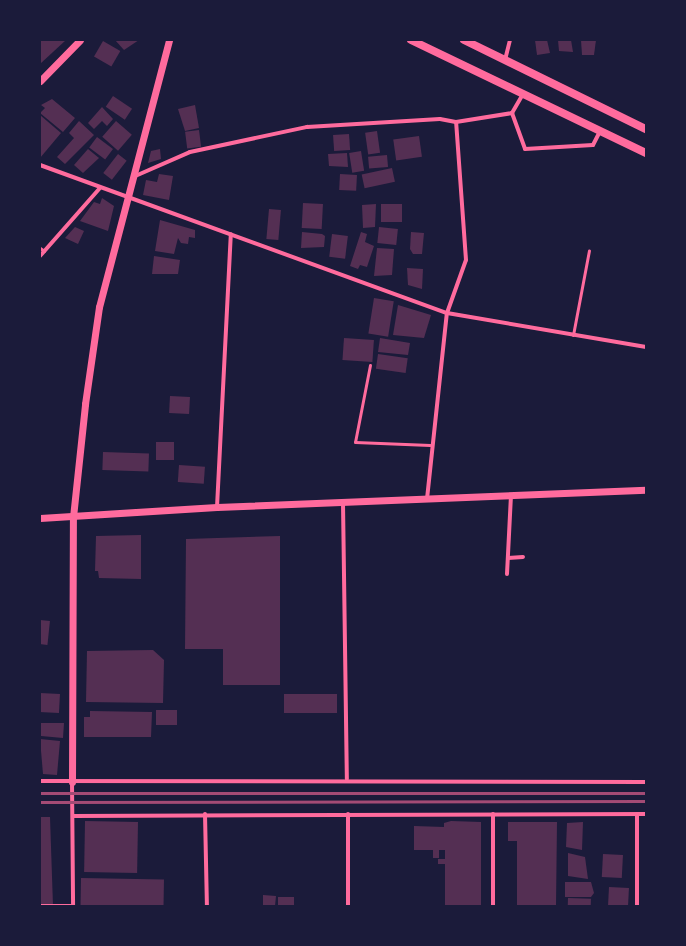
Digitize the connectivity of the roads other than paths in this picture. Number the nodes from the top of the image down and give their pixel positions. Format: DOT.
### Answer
graph roads {
  1 [pos="80,40"];
  2 [pos="169,40"];
  3 [pos="410,40"];
  4 [pos="464,40"];
  5 [pos="510,40"];
  6 [pos="505,60"];
  7 [pos="40,81"];
  8 [pos="523,94"];
  9 [pos="512,113"];
  10 [pos="456,122"];
  11 [pos="646,129"];
  12 [pos="600,132"];
  13 [pos="646,152"];
  14 [pos="40,165"];
  15 [pos="130,178"];
  16 [pos="100,188"];
  17 [pos="125,196"];
  18 [pos="231,234"];
  19 [pos="42,250"];
  20 [pos="589,250"];
  21 [pos="40,256"];
  22 [pos="447,313"];
  23 [pos="573,335"];
  24 [pos="646,347"];
  25 [pos="370,365"];
  26 [pos="430,444"];
  27 [pos="646,490"];
  28 [pos="512,495"];
  29 [pos="427,499"];
  30 [pos="343,503"];
  31 [pos="217,507"];
  32 [pos="73,517"];
  33 [pos="40,518"];
  34 [pos="523,557"];
  35 [pos="508,558"];
  36 [pos="508,574"];
  37 [pos="347,779"];
  38 [pos="40,781"];
  39 [pos="72,782"];
  40 [pos="646,782"];
  41 [pos="205,814"];
  42 [pos="348,814"];
  43 [pos="493,814"];
  44 [pos="637,814"];
  45 [pos="646,814"];
  46 [pos="73,816"];
  47 [pos="40,905"];
  48 [pos="73,906"];
  49 [pos="207,906"];
  50 [pos="348,906"];
  51 [pos="493,906"];
  52 [pos="637,906"];
  1 -- 7 [label="street"];
  2 -- 15 [label="street"];
  3 -- 8 [label="main road"];
  4 -- 6 [label="main road"];
  5 -- 6 [label="street"];
  6 -- 11 [label="main road"];
  8 -- 9 [label="street"];
  8 -- 12 [label="main road"];
  9 -- 10 [label="street"];
  9 -- 12 [label="street"];
  10 -- 15 [label="street"];
  10 -- 22 [label="street"];
  12 -- 13 [label="main road"];
  14 -- 16 [label="street"];
  15 -- 17 [label="street"];
  16 -- 17 [label="street"];
  16 -- 19 [label="street"];
  17 -- 18 [label="street"];
  17 -- 32 [label="street"];
  18 -- 22 [label="street"];
  18 -- 31 [label="street"];
  19 -- 21 [label="street"];
  20 -- 23 [label="lane"];
  22 -- 23 [label="street"];
  22 -- 26 [label="street"];
  23 -- 24 [label="street"];
  25 -- 26 [label="lane"];
  26 -- 29 [label="street"];
  27 -- 28 [label="street"];
  28 -- 29 [label="street"];
  28 -- 35 [label="street"];
  29 -- 30 [label="street"];
  30 -- 31 [label="street"];
  30 -- 37 [label="street"];
  31 -- 32 [label="street"];
  32 -- 33 [label="street"];
  32 -- 39 [label="street"];
  34 -- 35 [label="street"];
  35 -- 36 [label="street"];
  37 -- 39 [label="street"];
  37 -- 40 [label="street"];
  38 -- 39 [label="street"];
  39 -- 46 [label="street"];
  41 -- 42 [label="street"];
  41 -- 46 [label="street"];
  41 -- 49 [label="street"];
  42 -- 43 [label="street"];
  42 -- 50 [label="street"];
  43 -- 44 [label="street"];
  43 -- 51 [label="street"];
  44 -- 45 [label="street"];
  44 -- 52 [label="street"];
  46 -- 48 [label="street"];
  47 -- 48 [label="lane"];
}
